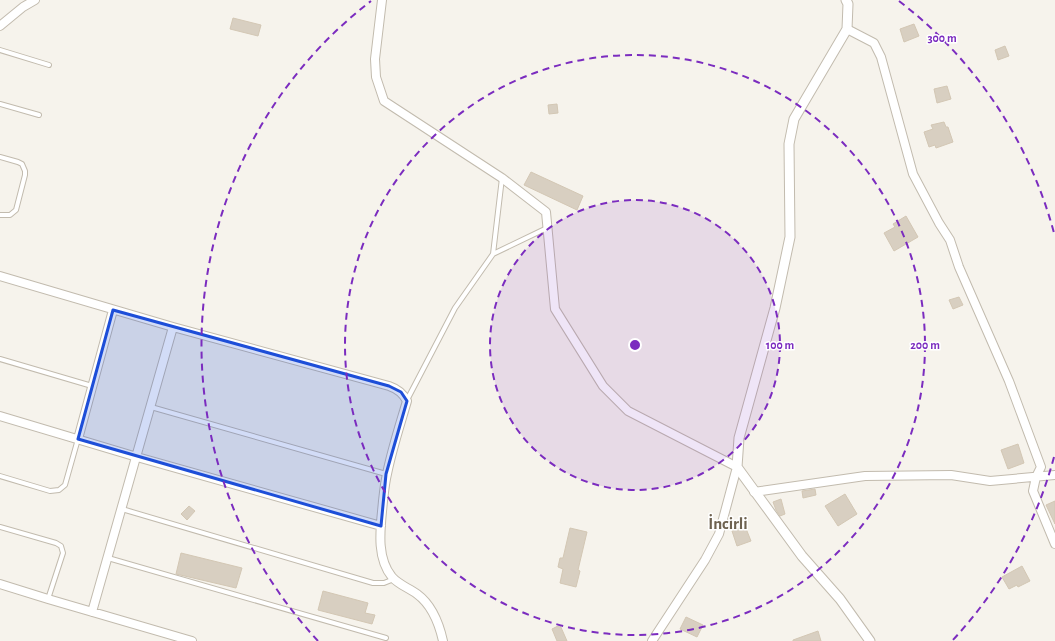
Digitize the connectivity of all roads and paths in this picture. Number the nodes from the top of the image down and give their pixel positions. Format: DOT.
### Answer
graph roads {
  1 [pos="35,0"];
  2 [pos="382,0"];
  3 [pos="846,0"];
  4 [pos="0,26"];
  5 [pos="847,29"];
  6 [pos="0,50"];
  7 [pos="49,65"];
  8 [pos="0,104"];
  9 [pos="39,115"];
  10 [pos="0,157"];
  11 [pos="502,178"];
  12 [pos="0,214"];
  13 [pos="548,228"];
  14 [pos="493,254"];
  15 [pos="0,276"];
  16 [pos="113,310"];
  17 [pos="173,328"];
  18 [pos="0,359"];
  19 [pos="93,386"];
  20 [pos="407,400"];
  21 [pos="151,407"];
  22 [pos="0,416"];
  23 [pos="78,440"];
  24 [pos="136,457"];
  25 [pos="737,467"];
  26 [pos="386,474"];
  27 [pos="1055,475"];
  28 [pos="0,476"];
  29 [pos="1036,476"];
  30 [pos="754,492"];
  31 [pos="122,509"];
  32 [pos="381,526"];
  33 [pos="0,527"];
  34 [pos="1055,544"];
  35 [pos="108,558"];
  36 [pos="394,579"];
  37 [pos="0,584"];
  38 [pos="48,600"];
  39 [pos="92,612"];
  40 [pos="386,638"];
  41 [pos="192,641"];
  42 [pos="443,641"];
  43 [pos="652,641"];
  44 [pos="870,641"];
  1 -- 4 [label="street"];
  2 -- 11 [label="street"];
  3 -- 5 [label="street"];
  5 -- 25 [label="street"];
  5 -- 29 [label="street"];
  6 -- 7 [label="lane"];
  8 -- 9 [label="lane"];
  10 -- 12 [label="lane"];
  11 -- 13 [label="street"];
  11 -- 14 [label="lane"];
  13 -- 14 [label="lane"];
  13 -- 25 [label="street"];
  14 -- 20 [label="lane"];
  15 -- 16 [label="street"];
  16 -- 17 [label="street"];
  16 -- 19 [label="street"];
  17 -- 20 [label="street"];
  17 -- 21 [label="street"];
  18 -- 19 [label="lane"];
  19 -- 23 [label="street"];
  20 -- 26 [label="street"];
  21 -- 24 [label="street"];
  21 -- 26 [label="lane"];
  22 -- 23 [label="street"];
  23 -- 24 [label="street"];
  23 -- 28 [label="lane"];
  24 -- 31 [label="street"];
  24 -- 32 [label="street"];
  25 -- 30 [label="street"];
  25 -- 43 [label="street"];
  26 -- 32 [label="street"];
  27 -- 29 [label="street"];
  29 -- 30 [label="street"];
  29 -- 34 [label="street"];
  30 -- 44 [label="street"];
  31 -- 35 [label="street"];
  31 -- 36 [label="lane"];
  32 -- 36 [label="street"];
  33 -- 38 [label="lane"];
  35 -- 39 [label="street"];
  35 -- 40 [label="lane"];
  36 -- 42 [label="street"];
  37 -- 38 [label="street"];
  38 -- 39 [label="street"];
  39 -- 41 [label="street"];
}
